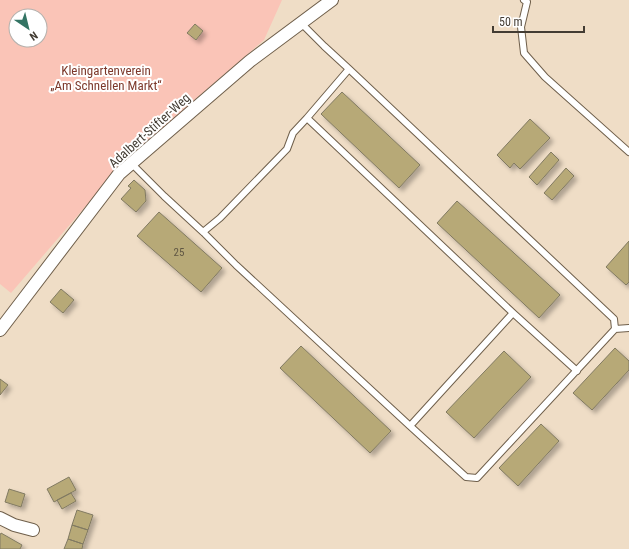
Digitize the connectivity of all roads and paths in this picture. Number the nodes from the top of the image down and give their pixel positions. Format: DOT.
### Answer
graph roads {
  1 [pos="332,0"];
  2 [pos="524,0"];
  3 [pos="301,23"];
  4 [pos="349,69"];
  5 [pos="307,118"];
  6 [pos="629,152"];
  7 [pos="131,163"];
  8 [pos="203,232"];
  9 [pos="513,313"];
  10 [pos="629,328"];
  11 [pos="615,329"];
  12 [pos="0,330"];
  13 [pos="577,371"];
  14 [pos="410,426"];
  15 [pos="0,518"];
  16 [pos="33,530"];
  1 -- 3 [label="street, Adalbert-Stifter-Weg"];
  2 -- 6 [label="lane"];
  3 -- 4 [label="lane"];
  3 -- 7 [label="street, Adalbert-Stifter-Weg"];
  4 -- 5 [label="lane"];
  4 -- 11 [label="lane"];
  5 -- 8 [label="lane"];
  5 -- 9 [label="lane"];
  7 -- 8 [label="lane"];
  7 -- 12 [label="street, Adalbert-Stifter-Weg"];
  8 -- 14 [label="lane"];
  9 -- 13 [label="lane"];
  9 -- 14 [label="lane"];
  10 -- 11 [label="lane"];
  11 -- 13 [label="lane"];
  13 -- 14 [label="lane"];
  15 -- 16 [label="street"];
}
